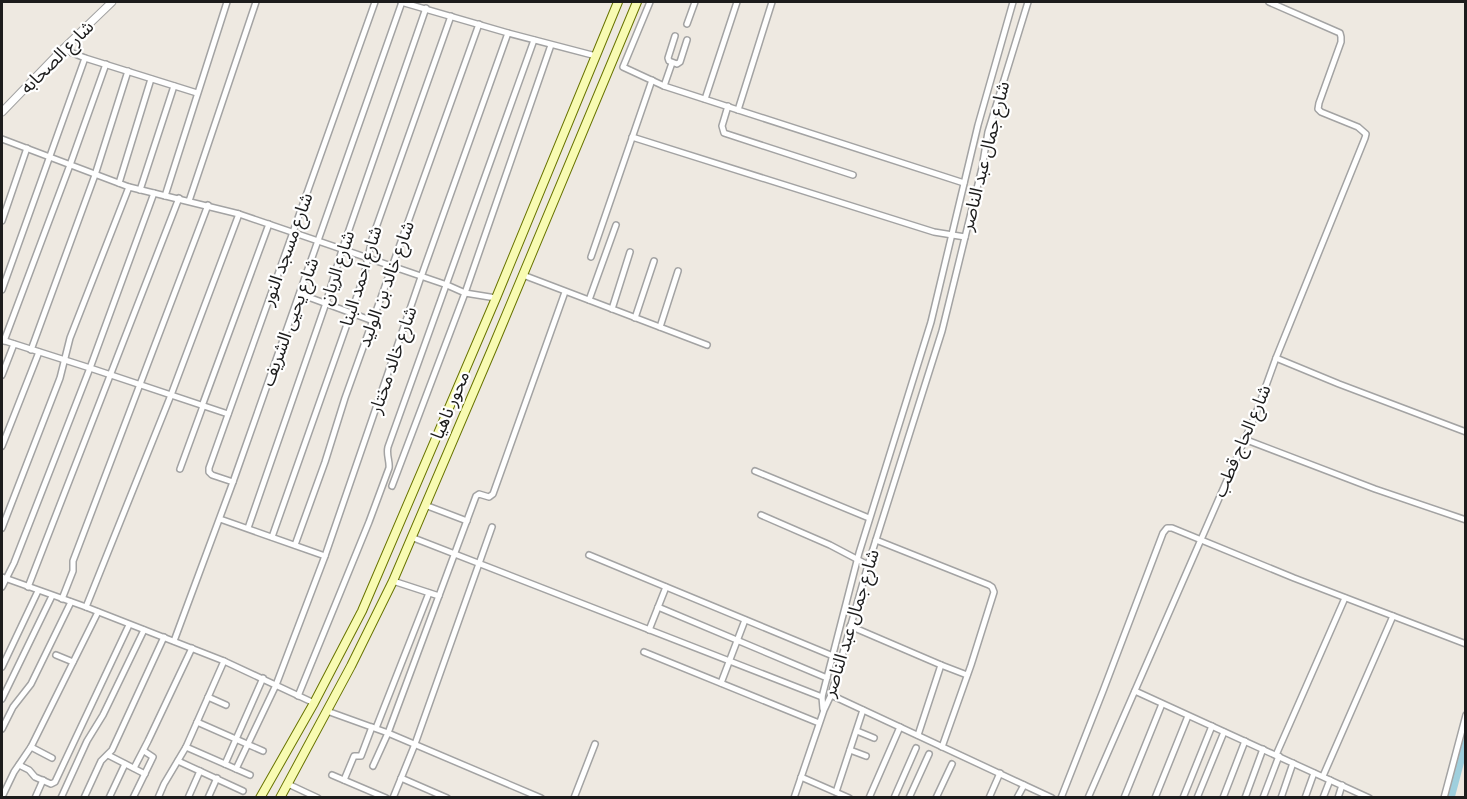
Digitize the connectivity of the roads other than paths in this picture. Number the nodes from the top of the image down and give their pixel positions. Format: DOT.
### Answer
graph roads {
  1 [pos="112,2"];
  2 [pos="226,2"];
  3 [pos="256,2"];
  4 [pos="375,2"];
  5 [pos="402,2"];
  6 [pos="618,2"];
  7 [pos="637,2"];
  8 [pos="650,2"];
  9 [pos="695,2"];
  10 [pos="737,2"];
  11 [pos="772,2"];
  12 [pos="1013,2"];
  13 [pos="1028,2"];
  14 [pos="1269,2"];
  15 [pos="426,8"];
  16 [pos="452,16"];
  17 [pos="479,24"];
  18 [pos="687,24"];
  19 [pos="508,33"];
  20 [pos="675,36"];
  21 [pos="534,40"];
  22 [pos="687,40"];
  23 [pos="551,45"];
  24 [pos="63,50"];
  25 [pos="596,56"];
  26 [pos="85,58"];
  27 [pos="672,63"];
  28 [pos="106,64"];
  29 [pos="128,71"];
  30 [pos="151,79"];
  31 [pos="652,80"];
  32 [pos="174,86"];
  33 [pos="664,86"];
  34 [pos="197,93"];
  35 [pos="580,93"];
  36 [pos="595,99"];
  37 [pos="705,99"];
  38 [pos="728,106"];
  39 [pos="738,110"];
  40 [pos="2,112"];
  41 [pos="632,137"];
  42 [pos="2,139"];
  43 [pos="27,148"];
  44 [pos="50,157"];
  45 [pos="70,165"];
  46 [pos="95,175"];
  47 [pos="854,175"];
  48 [pos="118,183"];
  49 [pos="964,183"];
  50 [pos="129,187"];
  51 [pos="140,190"];
  52 [pos="154,193"];
  53 [pos="165,196"];
  54 [pos="179,198"];
  55 [pos="189,201"];
  56 [pos="208,205"];
  57 [pos="239,214"];
  58 [pos="2,221"];
  59 [pos="269,224"];
  60 [pos="616,225"];
  61 [pos="293,233"];
  62 [pos="952,235"];
  63 [pos="965,237"];
  64 [pos="318,242"];
  65 [pos="342,250"];
  66 [pos="630,252"];
  67 [pos="591,257"];
  68 [pos="367,258"];
  69 [pos="654,261"];
  70 [pos="392,267"];
  71 [pos="678,271"];
  72 [pos="523,275"];
  73 [pos="421,277"];
  74 [pos="447,285"];
  75 [pos="2,290"];
  76 [pos="565,292"];
  77 [pos="465,293"];
  78 [pos="300,294"];
  79 [pos="496,298"];
  80 [pos="589,300"];
  81 [pos="326,303"];
  82 [pos="612,309"];
  83 [pos="351,313"];
  84 [pos="635,318"];
  85 [pos="373,321"];
  86 [pos="660,327"];
  87 [pos="3,340"];
  88 [pos="14,344"];
  89 [pos="706,345"];
  90 [pos="31,350"];
  91 [pos="39,352"];
  92 [pos="1276,358"];
  93 [pos="64,360"];
  94 [pos="90,368"];
  95 [pos="2,375"];
  96 [pos="110,375"];
  97 [pos="140,385"];
  98 [pos="171,395"];
  99 [pos="203,406"];
  100 [pos="228,414"];
  101 [pos="1466,432"];
  102 [pos="1244,439"];
  103 [pos="2,446"];
  104 [pos="180,469"];
  105 [pos="755,471"];
  106 [pos="233,482"];
  107 [pos="392,486"];
  108 [pos="426,505"];
  109 [pos="761,514"];
  110 [pos="869,518"];
  111 [pos="220,519"];
  112 [pos="1466,520"];
  113 [pos="467,521"];
  114 [pos="369,522"];
  115 [pos="377,525"];
  116 [pos="492,527"];
  117 [pos="2,528"];
  118 [pos="248,528"];
  119 [pos="272,537"];
  120 [pos="411,537"];
  121 [pos="876,540"];
  122 [pos="1200,540"];
  123 [pos="295,545"];
  124 [pos="455,554"];
  125 [pos="589,555"];
  126 [pos="325,556"];
  127 [pos="857,560"];
  128 [pos="479,564"];
  129 [pos="868,565"];
  130 [pos="4,578"];
  131 [pos="393,581"];
  132 [pos="2,587"];
  133 [pos="28,587"];
  134 [pos="666,587"];
  135 [pos="38,591"];
  136 [pos="429,593"];
  137 [pos="52,596"];
  138 [pos="439,596"];
  139 [pos="1345,598"];
  140 [pos="62,599"];
  141 [pos="71,602"];
  142 [pos="86,607"];
  143 [pos="658,607"];
  144 [pos="98,612"];
  145 [pos="1393,616"];
  146 [pos="745,620"];
  147 [pos="129,625"];
  148 [pos="850,626"];
  149 [pos="144,630"];
  150 [pos="649,630"];
  151 [pos="164,637"];
  152 [pos="737,640"];
  153 [pos="174,641"];
  154 [pos="1466,644"];
  155 [pos="192,648"];
  156 [pos="644,652"];
  157 [pos="56,655"];
  158 [pos="833,656"];
  159 [pos="224,661"];
  160 [pos="729,661"];
  161 [pos="73,662"];
  162 [pos="941,665"];
  163 [pos="2,667"];
  164 [pos="967,675"];
  165 [pos="263,678"];
  166 [pos="827,678"];
  167 [pos="721,683"];
  168 [pos="276,685"];
  169 [pos="1135,691"];
  170 [pos="831,695"];
  171 [pos="298,696"];
  172 [pos="208,697"];
  173 [pos="822,697"];
  174 [pos="2,699"];
  175 [pos="314,704"];
  176 [pos="1162,704"];
  177 [pos="226,705"];
  178 [pos="824,710"];
  179 [pos="863,710"];
  180 [pos="327,711"];
  181 [pos="1466,715"];
  182 [pos="1188,716"];
  183 [pos="197,722"];
  184 [pos="819,723"];
  185 [pos="1212,726"];
  186 [pos="900,727"];
  187 [pos="374,728"];
  188 [pos="2,729"];
  189 [pos="856,731"];
  190 [pos="1224,732"];
  191 [pos="388,733"];
  192 [pos="918,735"];
  193 [pos="874,738"];
  194 [pos="236,739"];
  195 [pos="1245,741"];
  196 [pos="248,744"];
  197 [pos="415,744"];
  198 [pos="595,744"];
  199 [pos="31,747"];
  200 [pos="186,747"];
  201 [pos="942,747"];
  202 [pos="916,748"];
  203 [pos="850,750"];
  204 [pos="1263,750"];
  205 [pos="144,751"];
  206 [pos="263,751"];
  207 [pos="929,754"];
  208 [pos="108,755"];
  209 [pos="866,756"];
  210 [pos="1278,756"];
  211 [pos="52,758"];
  212 [pos="178,761"];
  213 [pos="1293,763"];
  214 [pos="125,764"];
  215 [pos="225,764"];
  216 [pos="952,764"];
  217 [pos="19,765"];
  218 [pos="373,766"];
  219 [pos="134,768"];
  220 [pos="236,769"];
  221 [pos="200,771"];
  222 [pos="1314,772"];
  223 [pos="1000,773"];
  224 [pos="145,774"];
  225 [pos="250,775"];
  226 [pos="332,775"];
  227 [pos="1323,776"];
  228 [pos="801,777"];
  229 [pos="217,778"];
  230 [pos="401,778"];
  231 [pos="43,780"];
  232 [pos="344,780"];
  233 [pos="1330,780"];
  234 [pos="288,784"];
  235 [pos="1024,784"];
  236 [pos="1342,785"];
  237 [pos="243,791"];
  238 [pos="836,792"];
  239 [pos="1038,795"];
  240 [pos="2,797"];
  241 [pos="281,797"];
  242 [pos="1366,797"];
  243 [pos="35,798"];
  244 [pos="61,798"];
  245 [pos="84,798"];
  246 [pos="109,798"];
  247 [pos="133,798"];
  248 [pos="158,798"];
  249 [pos="188,798"];
  250 [pos="208,798"];
  251 [pos="260,798"];
  252 [pos="318,798"];
  253 [pos="386,798"];
  254 [pos="393,798"];
  255 [pos="447,798"];
  256 [pos="541,798"];
  257 [pos="574,798"];
  258 [pos="794,798"];
  259 [pos="849,798"];
  260 [pos="869,798"];
  261 [pos="894,798"];
  262 [pos="909,798"];
  263 [pos="936,798"];
  264 [pos="989,798"];
  265 [pos="1017,798"];
  266 [pos="1052,798"];
  267 [pos="1061,798"];
  268 [pos="1088,798"];
  269 [pos="1124,798"];
  270 [pos="1155,798"];
  271 [pos="1183,798"];
  272 [pos="1197,798"];
  273 [pos="1222,798"];
  274 [pos="1245,798"];
  275 [pos="1263,798"];
  276 [pos="1281,798"];
  277 [pos="1305,798"];
  278 [pos="1323,798"];
  279 [pos="1338,798"];
  280 [pos="1444,798"];
  1 -- 24 [label="street, شارع الصحابه"];
  2 -- 34 [label="street"];
  3 -- 55 [label="street"];
  4 -- 61 [label="street, شارع مسجد النور"];
  5 -- 15 [label="street"];
  5 -- 64 [label="street, شارع يحيى الشريف"];
  6 -- 25 [label="main road, محور ناهيا"];
  7 -- 36 [label="main road, محور ناهيا"];
  8 -- 31 [label="street"];
  9 -- 18 [label="street"];
  10 -- 37 [label="street"];
  11 -- 39 [label="street"];
  12 -- 49 [label="street, شارع جمال عبد الناصر"];
  13 -- 63 [label="street, شارع جمال عبد الناصر"];
  14 -- 92 [label="street, شارع الحاج قطب"];
  15 -- 16 [label="street"];
  15 -- 65 [label="street, شارع الريان"];
  16 -- 17 [label="street"];
  16 -- 68 [label="street, شارع احمد البنا"];
  17 -- 19 [label="street"];
  17 -- 70 [label="street, شارع خالد بن الوليد"];
  19 -- 21 [label="street"];
  19 -- 73 [label="street, شارع خالد مختار"];
  20 -- 27 [label="street"];
  21 -- 23 [label="street"];
  21 -- 74 [label="street"];
  22 -- 27 [label="street"];
  23 -- 25 [label="street"];
  23 -- 77 [label="street"];
  24 -- 26 [label="street"];
  24 -- 40 [label="street, شارع الصحابه"];
  25 -- 35 [label="main road, محور ناهيا"];
  26 -- 28 [label="street"];
  26 -- 44 [label="street"];
  27 -- 33 [label="street"];
  28 -- 29 [label="street"];
  28 -- 45 [label="street"];
  29 -- 30 [label="street"];
  29 -- 46 [label="street"];
  30 -- 32 [label="street"];
  30 -- 48 [label="street"];
  31 -- 33 [label="street"];
  31 -- 41 [label="street"];
  32 -- 34 [label="street"];
  32 -- 51 [label="street"];
  33 -- 37 [label="street"];
  34 -- 53 [label="street"];
  35 -- 36 [label="main road"];
  35 -- 79 [label="main road, محور ناهيا"];
  36 -- 72 [label="main road, محور ناهيا"];
  37 -- 38 [label="street"];
  38 -- 39 [label="street"];
  38 -- 47 [label="street"];
  39 -- 49 [label="street"];
  41 -- 62 [label="street"];
  41 -- 67 [label="street"];
  42 -- 43 [label="street"];
  43 -- 44 [label="street"];
  43 -- 58 [label="street"];
  44 -- 45 [label="street"];
  44 -- 75 [label="street"];
  45 -- 46 [label="street"];
  45 -- 87 [label="street"];
  46 -- 48 [label="street"];
  46 -- 90 [label="street"];
  48 -- 50 [label="street"];
  49 -- 62 [label="street, شارع جمال عبد الناصر"];
  50 -- 51 [label="street"];
  50 -- 93 [label="street"];
  51 -- 52 [label="street"];
  52 -- 53 [label="street"];
  52 -- 94 [label="street"];
  53 -- 54 [label="street"];
  54 -- 55 [label="street"];
  54 -- 96 [label="street"];
  55 -- 56 [label="street"];
  56 -- 57 [label="street"];
  56 -- 97 [label="street"];
  57 -- 59 [label="street"];
  57 -- 98 [label="street"];
  59 -- 61 [label="street"];
  59 -- 99 [label="street"];
  60 -- 80 [label="street"];
  61 -- 64 [label="street"];
  61 -- 100 [label="street, شارع مسجد النور"];
  62 -- 63 [label="street"];
  62 -- 110 [label="street, شارع جمال عبد الناصر"];
  63 -- 121 [label="street, شارع جمال عبد الناصر"];
  64 -- 65 [label="street"];
  64 -- 78 [label="street, شارع يحيى الشريف"];
  65 -- 68 [label="street"];
  65 -- 81 [label="street, شارع الريان"];
  66 -- 82 [label="street"];
  68 -- 70 [label="street"];
  68 -- 83 [label="street, شارع احمد البنا"];
  69 -- 84 [label="street"];
  70 -- 73 [label="street"];
  70 -- 85 [label="street, شارع خالد بن الوليد"];
  71 -- 86 [label="street"];
  72 -- 76 [label="street"];
  72 -- 108 [label="main road, محور ناهيا"];
  73 -- 74 [label="street"];
  73 -- 126 [label="street, شارع خالد مختار"];
  74 -- 77 [label="street"];
  74 -- 114 [label="street"];
  76 -- 80 [label="street"];
  76 -- 113 [label="street"];
  77 -- 79 [label="street"];
  77 -- 107 [label="street"];
  78 -- 81 [label="street"];
  78 -- 106 [label="street, شارع يحيى الشريف"];
  79 -- 175 [label="main road, محور ناهيا"];
  80 -- 82 [label="street"];
  81 -- 83 [label="street"];
  81 -- 118 [label="street, شارع الريان"];
  82 -- 84 [label="street"];
  83 -- 85 [label="street"];
  83 -- 119 [label="street, شارع احمد البنا"];
  84 -- 86 [label="street"];
  85 -- 123 [label="street, شارع خالد بن الوليد"];
  86 -- 89 [label="street"];
  87 -- 88 [label="street"];
  88 -- 90 [label="street"];
  88 -- 95 [label="street"];
  90 -- 91 [label="street"];
  91 -- 93 [label="street"];
  91 -- 103 [label="street"];
  92 -- 101 [label="street"];
  92 -- 102 [label="street, شارع الحاج قطب"];
  93 -- 94 [label="street"];
  93 -- 117 [label="street"];
  94 -- 96 [label="street"];
  94 -- 130 [label="street"];
  96 -- 97 [label="street"];
  96 -- 133 [label="street"];
  97 -- 98 [label="street"];
  97 -- 140 [label="street"];
  98 -- 99 [label="street"];
  98 -- 142 [label="street"];
  99 -- 100 [label="street"];
  99 -- 104 [label="street"];
  100 -- 106 [label="street, شارع مسجد النور"];
  102 -- 112 [label="street"];
  102 -- 122 [label="street, شارع الحاج قطب"];
  105 -- 110 [label="street"];
  106 -- 111 [label="street, شارع يحيى الشريف"];
  108 -- 113 [label="street"];
  108 -- 120 [label="main road, محور ناهيا"];
  109 -- 127 [label="street"];
  110 -- 127 [label="street, شارع جمال عبد الناصر"];
  111 -- 118 [label="street"];
  111 -- 153 [label="street, شارع يحيى الشريف"];
  113 -- 124 [label="street"];
  114 -- 115 [label="street"];
  114 -- 171 [label="street"];
  116 -- 128 [label="street"];
  118 -- 119 [label="street"];
  119 -- 123 [label="street"];
  120 -- 124 [label="street"];
  120 -- 131 [label="main road, محور ناهيا"];
  121 -- 129 [label="street, شارع جمال عبد الناصر"];
  121 -- 164 [label="street"];
  122 -- 139 [label="street"];
  122 -- 169 [label="street, شارع الحاج قطب"];
  122 -- 267 [label="street"];
  123 -- 126 [label="street"];
  124 -- 128 [label="street"];
  124 -- 138 [label="street"];
  125 -- 134 [label="street"];
  126 -- 168 [label="street, شارع خالد مختار"];
  127 -- 129 [label="street"];
  127 -- 158 [label="street, شارع جمال عبد الناصر"];
  128 -- 150 [label="street"];
  128 -- 197 [label="street"];
  129 -- 148 [label="street, شارع جمال عبد الناصر"];
  130 -- 132 [label="street"];
  130 -- 133 [label="street"];
  131 -- 136 [label="street"];
  131 -- 180 [label="main road, محور ناهيا"];
  133 -- 135 [label="street"];
  134 -- 143 [label="street"];
  134 -- 146 [label="street"];
  135 -- 137 [label="street"];
  135 -- 163 [label="street"];
  136 -- 138 [label="street"];
  136 -- 187 [label="street"];
  137 -- 140 [label="street"];
  137 -- 174 [label="street"];
  138 -- 191 [label="street"];
  139 -- 145 [label="street"];
  139 -- 210 [label="street"];
  140 -- 141 [label="street"];
  141 -- 142 [label="street"];
  141 -- 188 [label="street"];
  142 -- 144 [label="street"];
  143 -- 150 [label="street"];
  143 -- 152 [label="street"];
  144 -- 147 [label="street"];
  144 -- 161 [label="street"];
  145 -- 154 [label="street"];
  145 -- 227 [label="street"];
  146 -- 152 [label="street"];
  146 -- 158 [label="street"];
  147 -- 149 [label="street"];
  147 -- 231 [label="street"];
  148 -- 162 [label="street"];
  148 -- 170 [label="street, شارع جمال عبد الناصر"];
  149 -- 151 [label="street"];
  149 -- 244 [label="street"];
  150 -- 160 [label="street"];
  151 -- 153 [label="street"];
  151 -- 208 [label="street"];
  152 -- 160 [label="street"];
  152 -- 166 [label="street"];
  153 -- 155 [label="street"];
  155 -- 159 [label="street"];
  155 -- 205 [label="street"];
  156 -- 167 [label="street"];
  157 -- 161 [label="street"];
  158 -- 166 [label="street, شارع جمال عبد الناصر"];
  159 -- 165 [label="street"];
  159 -- 172 [label="street"];
  160 -- 167 [label="street"];
  160 -- 173 [label="street"];
  161 -- 199 [label="street"];
  162 -- 164 [label="street"];
  162 -- 192 [label="street"];
  164 -- 201 [label="street"];
  165 -- 168 [label="street"];
  165 -- 194 [label="street"];
  166 -- 173 [label="street, شارع جمال عبد الناصر"];
  167 -- 184 [label="street"];
  168 -- 171 [label="street"];
  168 -- 196 [label="street, شارع خالد مختار"];
  169 -- 176 [label="street"];
  169 -- 268 [label="street, شارع الحاج قطب"];
  170 -- 178 [label="street, شارع جمال عبد الناصر"];
  170 -- 179 [label="street"];
  171 -- 175 [label="street"];
  172 -- 177 [label="street"];
  172 -- 183 [label="street"];
  173 -- 178 [label="street, شارع جمال عبد الناصر"];
  175 -- 180 [label="main road"];
  175 -- 251 [label="main road, محور ناهيا"];
  176 -- 182 [label="street"];
  176 -- 269 [label="street"];
  178 -- 184 [label="street"];
  179 -- 186 [label="street"];
  179 -- 189 [label="street"];
  180 -- 187 [label="street"];
  180 -- 234 [label="main road, محور ناهيا"];
  181 -- 280 [label="street"];
  182 -- 185 [label="street"];
  182 -- 270 [label="street"];
  183 -- 194 [label="street"];
  183 -- 200 [label="street"];
  184 -- 228 [label="street"];
  185 -- 190 [label="street"];
  185 -- 271 [label="street"];
  186 -- 192 [label="street"];
  186 -- 260 [label="street"];
  187 -- 191 [label="street"];
  187 -- 232 [label="street"];
  189 -- 193 [label="street"];
  189 -- 203 [label="street"];
  190 -- 195 [label="street"];
  190 -- 272 [label="street"];
  191 -- 197 [label="street"];
  191 -- 218 [label="street"];
  192 -- 201 [label="street"];
  194 -- 196 [label="street"];
  194 -- 215 [label="street"];
  195 -- 204 [label="street"];
  195 -- 273 [label="street"];
  196 -- 206 [label="street"];
  196 -- 220 [label="street, شارع خالد مختار"];
  197 -- 230 [label="street"];
  197 -- 256 [label="street"];
  198 -- 257 [label="street"];
  199 -- 211 [label="street"];
  199 -- 217 [label="street"];
  200 -- 212 [label="street"];
  200 -- 215 [label="street"];
  201 -- 223 [label="street"];
  202 -- 261 [label="street"];
  203 -- 209 [label="street"];
  203 -- 238 [label="street"];
  204 -- 210 [label="street"];
  204 -- 274 [label="street"];
  205 -- 219 [label="street"];
  205 -- 224 [label="street"];
  207 -- 262 [label="street"];
  208 -- 214 [label="street"];
  208 -- 245 [label="street"];
  210 -- 213 [label="street"];
  210 -- 275 [label="street"];
  212 -- 221 [label="street"];
  212 -- 248 [label="street"];
  213 -- 222 [label="street"];
  213 -- 276 [label="street"];
  214 -- 219 [label="street"];
  214 -- 246 [label="street"];
  215 -- 220 [label="street"];
  216 -- 263 [label="street"];
  217 -- 231 [label="street"];
  217 -- 240 [label="street"];
  219 -- 224 [label="street"];
  220 -- 225 [label="street"];
  221 -- 229 [label="street"];
  221 -- 249 [label="street"];
  222 -- 227 [label="street"];
  222 -- 277 [label="street"];
  223 -- 235 [label="street"];
  223 -- 264 [label="street"];
  224 -- 247 [label="street"];
  226 -- 232 [label="street"];
  227 -- 233 [label="street"];
  228 -- 238 [label="street"];
  228 -- 258 [label="street"];
  229 -- 237 [label="street"];
  229 -- 250 [label="street"];
  230 -- 254 [label="street"];
  230 -- 255 [label="street"];
  231 -- 243 [label="street"];
  232 -- 253 [label="street"];
  233 -- 236 [label="street"];
  233 -- 278 [label="street"];
  234 -- 241 [label="main road, محور ناهيا"];
  234 -- 252 [label="street"];
  235 -- 239 [label="street"];
  235 -- 265 [label="street"];
  236 -- 242 [label="street"];
  236 -- 279 [label="street"];
  238 -- 259 [label="street"];
  239 -- 266 [label="street"];
}
